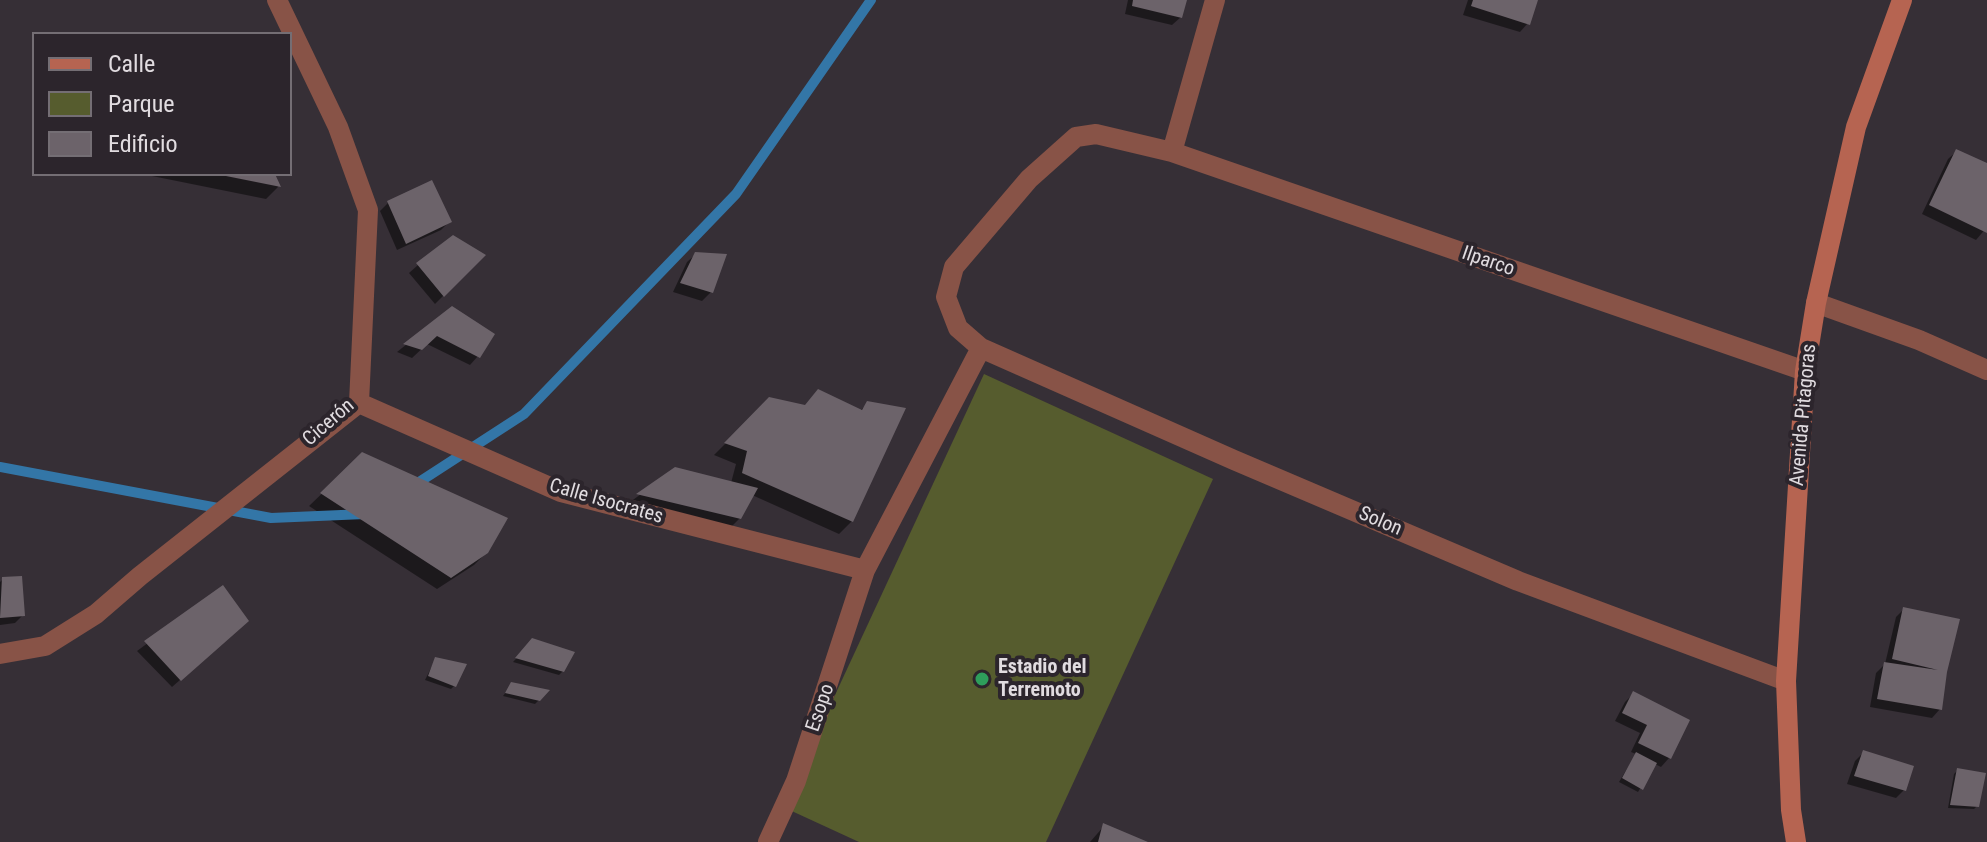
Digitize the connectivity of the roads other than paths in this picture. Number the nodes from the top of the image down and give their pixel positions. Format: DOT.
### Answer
graph roads {
  1 [pos="277,0"];
  2 [pos="1215,0"];
  3 [pos="1902,0"];
  4 [pos="1172,152"];
  5 [pos="1816,303"];
  6 [pos="981,348"];
  7 [pos="1987,370"];
  8 [pos="1805,371"];
  9 [pos="359,403"];
  10 [pos="865,570"];
  11 [pos="0,654"];
  12 [pos="1786,681"];
  13 [pos="768,842"];
  14 [pos="1796,842"];
  1 -- 9 [label="street, Cicerón"];
  2 -- 4 [label="street"];
  3 -- 5 [label="main road, Avenida Pitagoras"];
  4 -- 6 [label="street, Ilparco"];
  4 -- 8 [label="street, Ilparco"];
  5 -- 7 [label="street"];
  5 -- 8 [label="main road, Avenida Pitagoras"];
  6 -- 10 [label="street, Esopo"];
  6 -- 12 [label="street, Solon"];
  8 -- 12 [label="main road, Avenida Pitagoras"];
  9 -- 10 [label="street, Calle Isocrates"];
  9 -- 11 [label="street, Cicerón"];
  10 -- 13 [label="street, Esopo"];
  12 -- 14 [label="main road, Avenida Pitagoras"];
}
